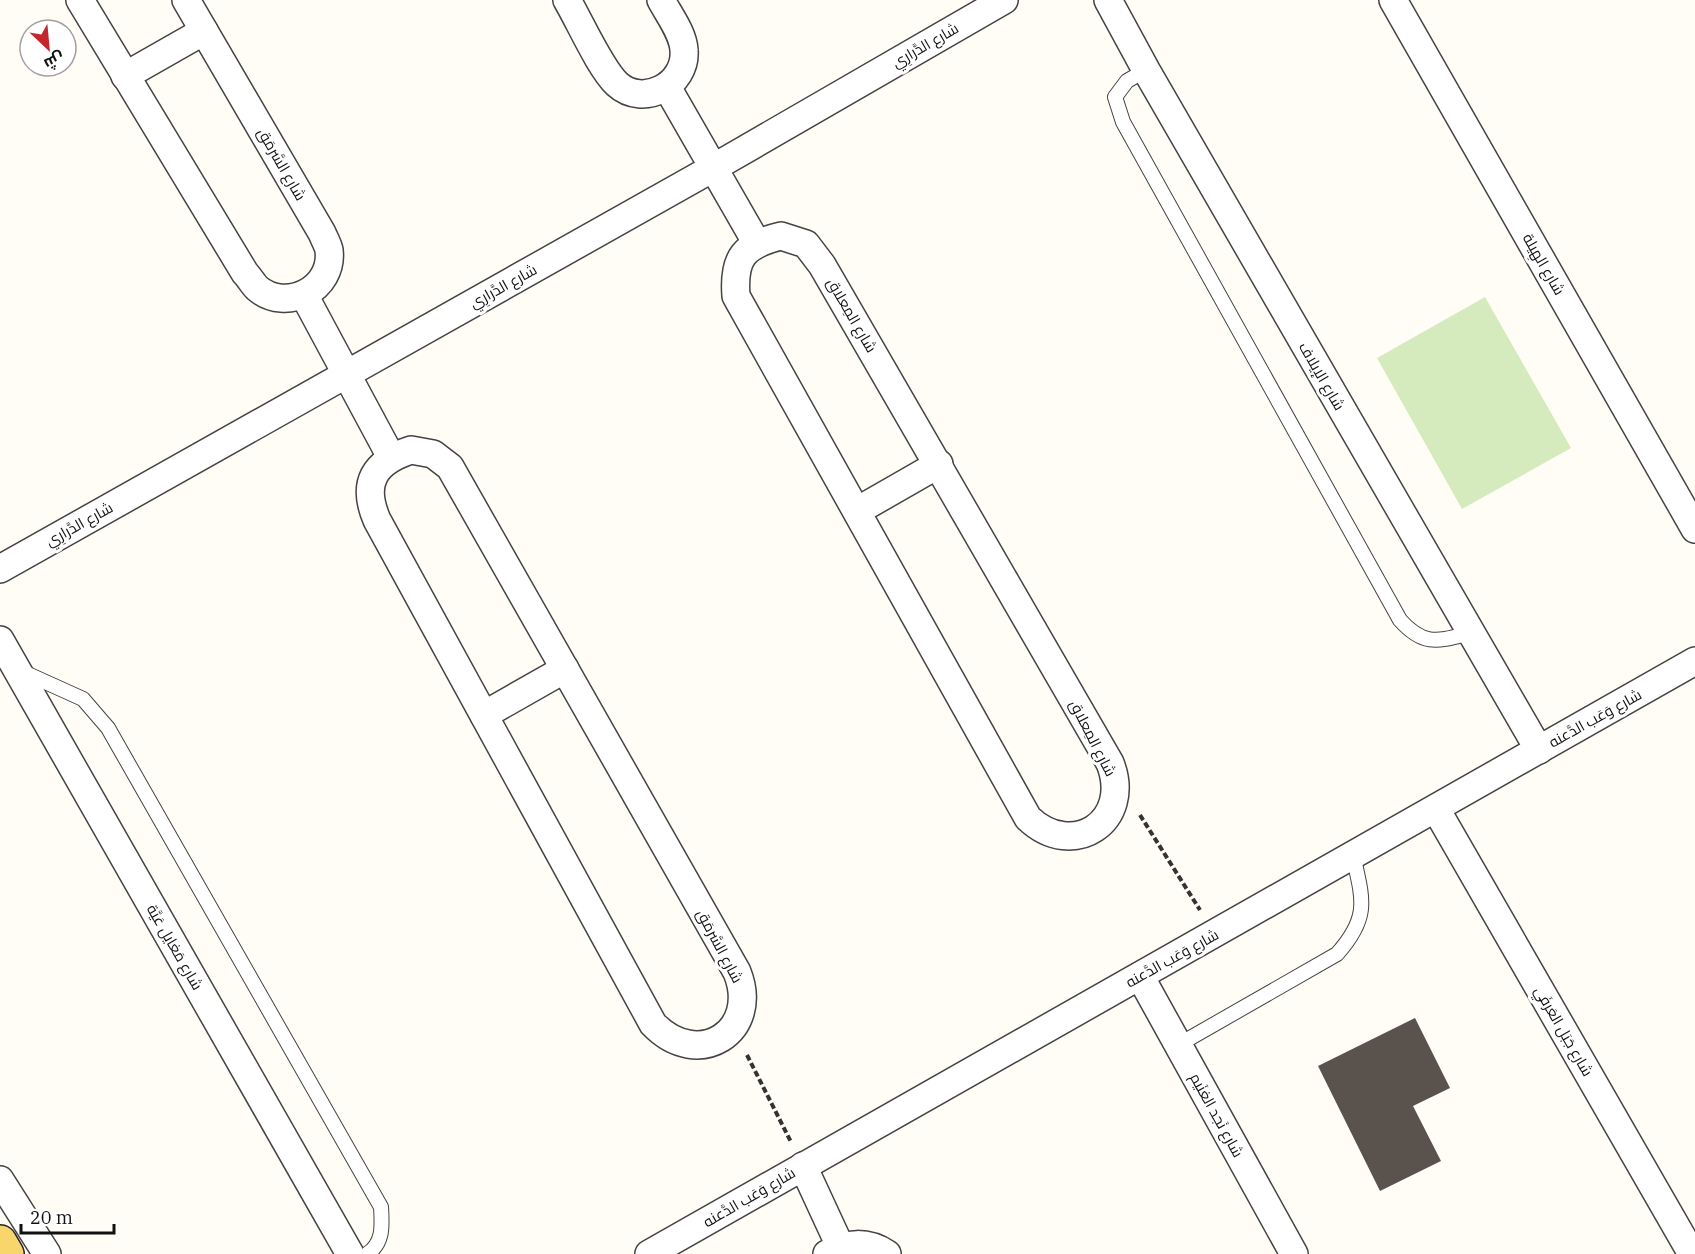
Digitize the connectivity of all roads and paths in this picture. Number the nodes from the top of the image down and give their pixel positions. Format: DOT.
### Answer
graph roads {
  1 [pos="80,0"];
  2 [pos="186,0"];
  3 [pos="567,0"];
  4 [pos="661,0"];
  5 [pos="1004,0"];
  6 [pos="1108,0"];
  7 [pos="1393,0"];
  8 [pos="204,31"];
  9 [pos="1146,70"];
  10 [pos="125,76"];
  11 [pos="667,87"];
  12 [pos="713,168"];
  13 [pos="756,243"];
  14 [pos="304,295"];
  15 [pos="346,375"];
  16 [pos="391,457"];
  17 [pos="939,465"];
  18 [pos="857,511"];
  19 [pos="1695,529"];
  20 [pos="0,569"];
  21 [pos="1471,633"];
  22 [pos="0,640"];
  23 [pos="1695,662"];
  24 [pos="16,669"];
  25 [pos="565,669"];
  26 [pos="484,715"];
  27 [pos="1539,750"];
  28 [pos="1115,776"];
  29 [pos="1436,809"];
  30 [pos="1353,855"];
  31 [pos="1215,933"];
  32 [pos="1140,976"];
  33 [pos="733,1027"];
  34 [pos="1178,1045"];
  35 [pos="803,1166"];
  36 [pos="0,1180"];
  37 [pos="0,1242"];
  38 [pos="833,1250"];
  39 [pos="7,1254"];
  40 [pos="46,1254"];
  41 [pos="350,1254"];
  42 [pos="367,1254"];
  43 [pos="649,1254"];
  44 [pos="887,1254"];
  45 [pos="1294,1254"];
  46 [pos="1692,1254"];
  1 -- 10 [label="street"];
  2 -- 8 [label="street, شارع السَّرمَق"];
  3 -- 11 [label="street"];
  4 -- 11 [label="street"];
  5 -- 12 [label="street, شارع الدَّرارِي"];
  6 -- 9 [label="street, شارع الإيلاف"];
  7 -- 19 [label="street, شارع الهِيلة"];
  8 -- 10 [label="street"];
  8 -- 14 [label="street, شارع السَّرمَق"];
  9 -- 21 [label="street, شارع الإيلاف"];
  9 -- 21 [label="lane"];
  10 -- 14 [label="street"];
  11 -- 12 [label="street"];
  12 -- 13 [label="street"];
  12 -- 15 [label="street, شارع الدَّرارِي"];
  13 -- 17 [label="street, شارع المِعلاق"];
  13 -- 18 [label="street, شارع المِعلاق"];
  14 -- 15 [label="street"];
  15 -- 16 [label="street"];
  15 -- 20 [label="street, شارع الدَّرارِي"];
  16 -- 25 [label="street, شارع السَّرمَق"];
  16 -- 26 [label="street"];
  17 -- 18 [label="street"];
  17 -- 28 [label="street, شارع المِعلاق"];
  18 -- 28 [label="street, شارع المِعلاق"];
  21 -- 27 [label="street, شارع الإيلاف"];
  22 -- 24 [label="street, شارع مَغايل عَيَّة"];
  23 -- 27 [label="street, شارع وَعَب الدَّعنه"];
  24 -- 41 [label="street, شارع مَغايل عَيَّة"];
  24 -- 42 [label="lane"];
  25 -- 26 [label="street"];
  25 -- 33 [label="street, شارع السَّرمَق"];
  26 -- 33 [label="street"];
  27 -- 29 [label="street, شارع وَعَب الدَّعنه"];
  28 -- 31 [label="path"];
  29 -- 30 [label="street, شارع وَعَب الدَّعنه"];
  29 -- 46 [label="street, شارع جَبَل العَرفَي"];
  30 -- 31 [label="street, شارع وَعَب الدَّعنه"];
  30 -- 34 [label="lane"];
  31 -- 32 [label="street, شارع وَعَب الدَّعنه"];
  32 -- 34 [label="street, شارع نَجد الغنَيم"];
  32 -- 35 [label="street, شارع وَعَب الدَّعنه"];
  33 -- 35 [label="path"];
  34 -- 45 [label="street, شارع نَجد الغنَيم"];
  35 -- 38 [label="street"];
  35 -- 43 [label="street, شارع وَعَب الدَّعنه"];
  36 -- 40 [label="street"];
  37 -- 39 [label="main road"];
  38 -- 44 [label="street"];
}
